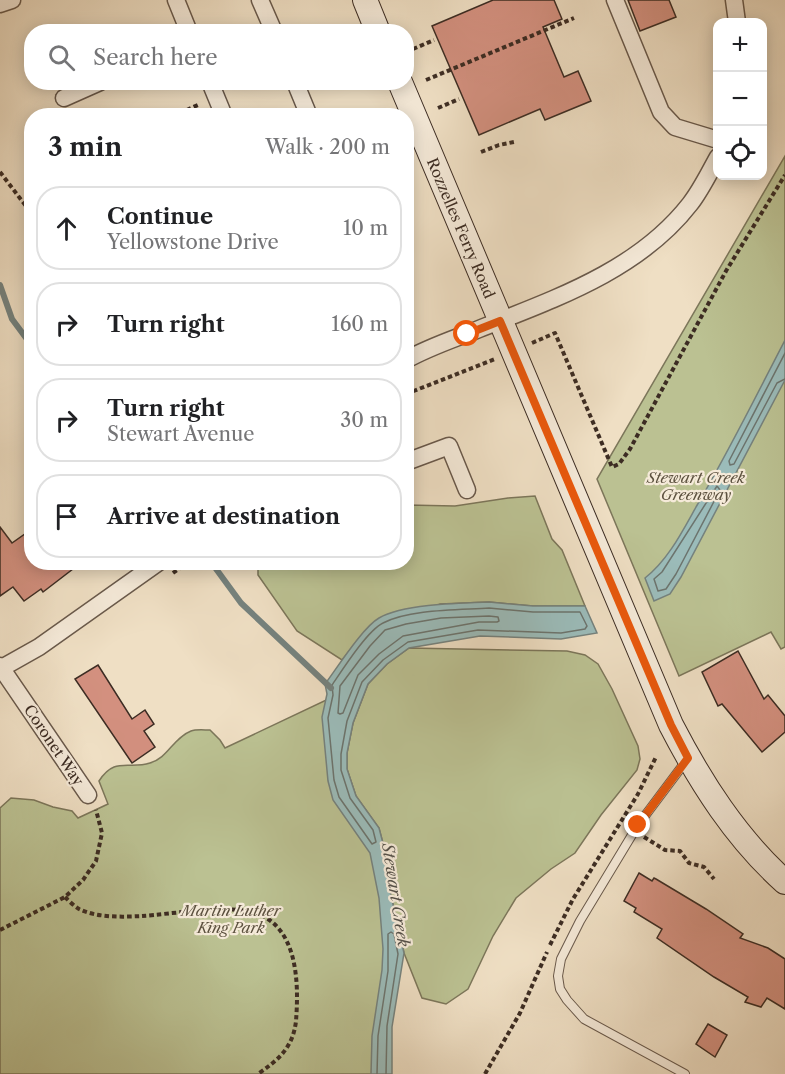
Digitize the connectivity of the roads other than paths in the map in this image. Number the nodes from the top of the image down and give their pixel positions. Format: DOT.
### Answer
graph roads {
  1 [pos="12,0"];
  2 [pos="176,0"];
  3 [pos="260,0"];
  4 [pos="365,0"];
  5 [pos="615,0"];
  6 [pos="734,0"];
  7 [pos="0,4"];
  8 [pos="736,18"];
  9 [pos="186,24"];
  10 [pos="270,24"];
  11 [pos="375,24"];
  12 [pos="82,90"];
  13 [pos="213,90"];
  14 [pos="298,90"];
  15 [pos="403,90"];
  16 [pos="64,98"];
  17 [pos="221,108"];
  18 [pos="306,108"];
  19 [pos="411,108"];
  20 [pos="414,115"];
  21 [pos="713,139"];
  22 [pos="713,165"];
  23 [pos="500,321"];
  24 [pos="414,357"];
  25 [pos="414,459"];
  26 [pos="467,490"];
  27 [pos="148,570"];
  28 [pos="1,668"];
  29 [pos="688,758"];
  30 [pos="88,795"];
  31 [pos="785,882"];
  32 [pos="685,1074"];
  1 -- 7 [label="street"];
  2 -- 9 [label="street"];
  3 -- 10 [label="street"];
  4 -- 11 [label="street"];
  5 -- 21 [label="street"];
  6 -- 8 [label="street"];
  12 -- 16 [label="street"];
  13 -- 17 [label="street"];
  14 -- 18 [label="street"];
  15 -- 19 [label="street, Rozzelles Ferry Road"];
  20 -- 23 [label="street, Rozzelles Ferry Road"];
  22 -- 23 [label="street"];
  23 -- 24 [label="street"];
  23 -- 29 [label="street, Rozzelles Ferry Road"];
  25 -- 26 [label="street"];
  27 -- 28 [label="street"];
  28 -- 30 [label="street, Coronet Way"];
  29 -- 31 [label="street, Rozzelles Ferry Road"];
  29 -- 32 [label="lane"];
}
